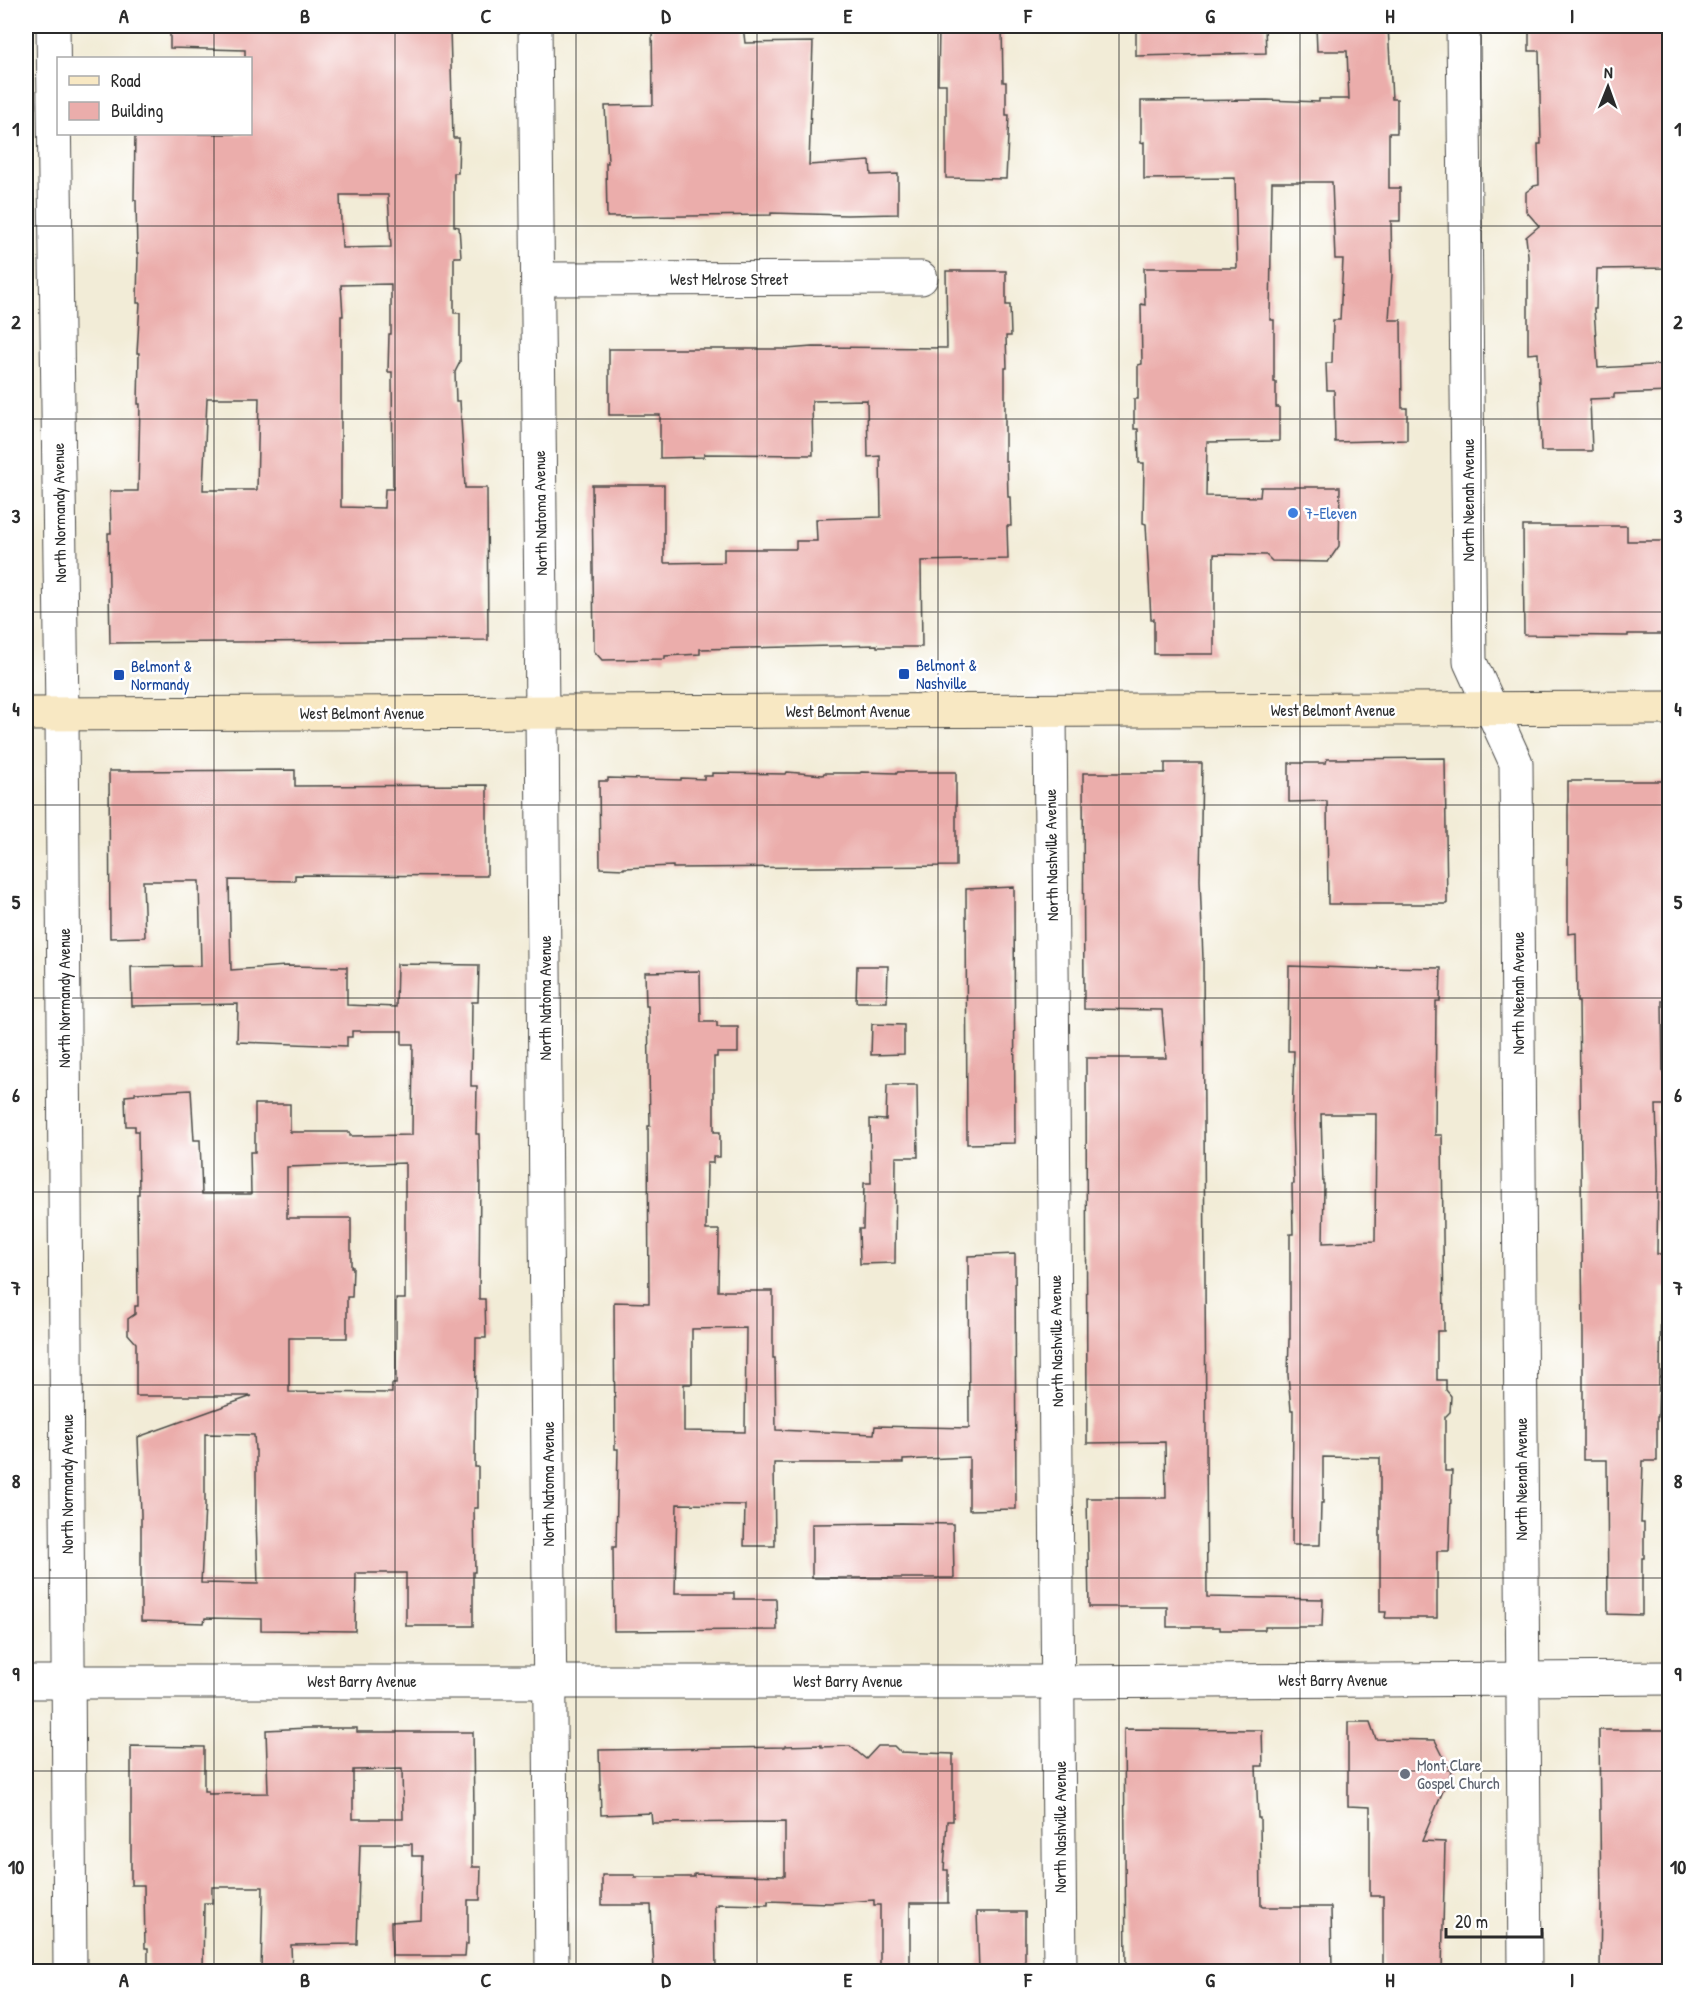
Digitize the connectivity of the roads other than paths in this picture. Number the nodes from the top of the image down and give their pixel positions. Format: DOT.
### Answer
graph roads {
  1 [pos="53,26"];
  2 [pos="535,26"];
  3 [pos="1463,26"];
  4 [pos="921,278"];
  5 [pos="538,279"];
  6 [pos="1670,708"];
  7 [pos="1491,709"];
  8 [pos="1050,711"];
  9 [pos="542,712"];
  10 [pos="26,714"];
  11 [pos="62,714"];
  12 [pos="1670,1678"];
  13 [pos="1523,1679"];
  14 [pos="68,1681"];
  15 [pos="549,1681"];
  16 [pos="26,1682"];
  17 [pos="1059,1682"];
  18 [pos="70,1971"];
  19 [pos="552,1971"];
  20 [pos="1060,1971"];
  21 [pos="1525,1971"];
  1 -- 11 [label="street, North Normandy Avenue"];
  2 -- 5 [label="street, North Natoma Avenue"];
  3 -- 7 [label="street, North Neenah Avenue"];
  4 -- 5 [label="street, West Melrose Street"];
  5 -- 9 [label="street, North Natoma Avenue"];
  6 -- 7 [label="main road, West Belmont Avenue"];
  7 -- 8 [label="main road, West Belmont Avenue"];
  7 -- 13 [label="street, North Neenah Avenue"];
  8 -- 9 [label="main road, West Belmont Avenue"];
  8 -- 17 [label="street, North Nashville Avenue"];
  9 -- 11 [label="main road, West Belmont Avenue"];
  9 -- 15 [label="street, North Natoma Avenue"];
  10 -- 11 [label="main road, West Belmont Avenue"];
  11 -- 14 [label="street, North Normandy Avenue"];
  12 -- 13 [label="street, West Barry Avenue"];
  13 -- 17 [label="street, West Barry Avenue"];
  13 -- 21 [label="street, North Neenah Avenue"];
  14 -- 15 [label="street, West Barry Avenue"];
  14 -- 16 [label="street, West Barry Avenue"];
  14 -- 18 [label="street, North Normandy Avenue"];
  15 -- 17 [label="street, West Barry Avenue"];
  15 -- 19 [label="street, North Natoma Avenue"];
  17 -- 20 [label="street, North Nashville Avenue"];
}
